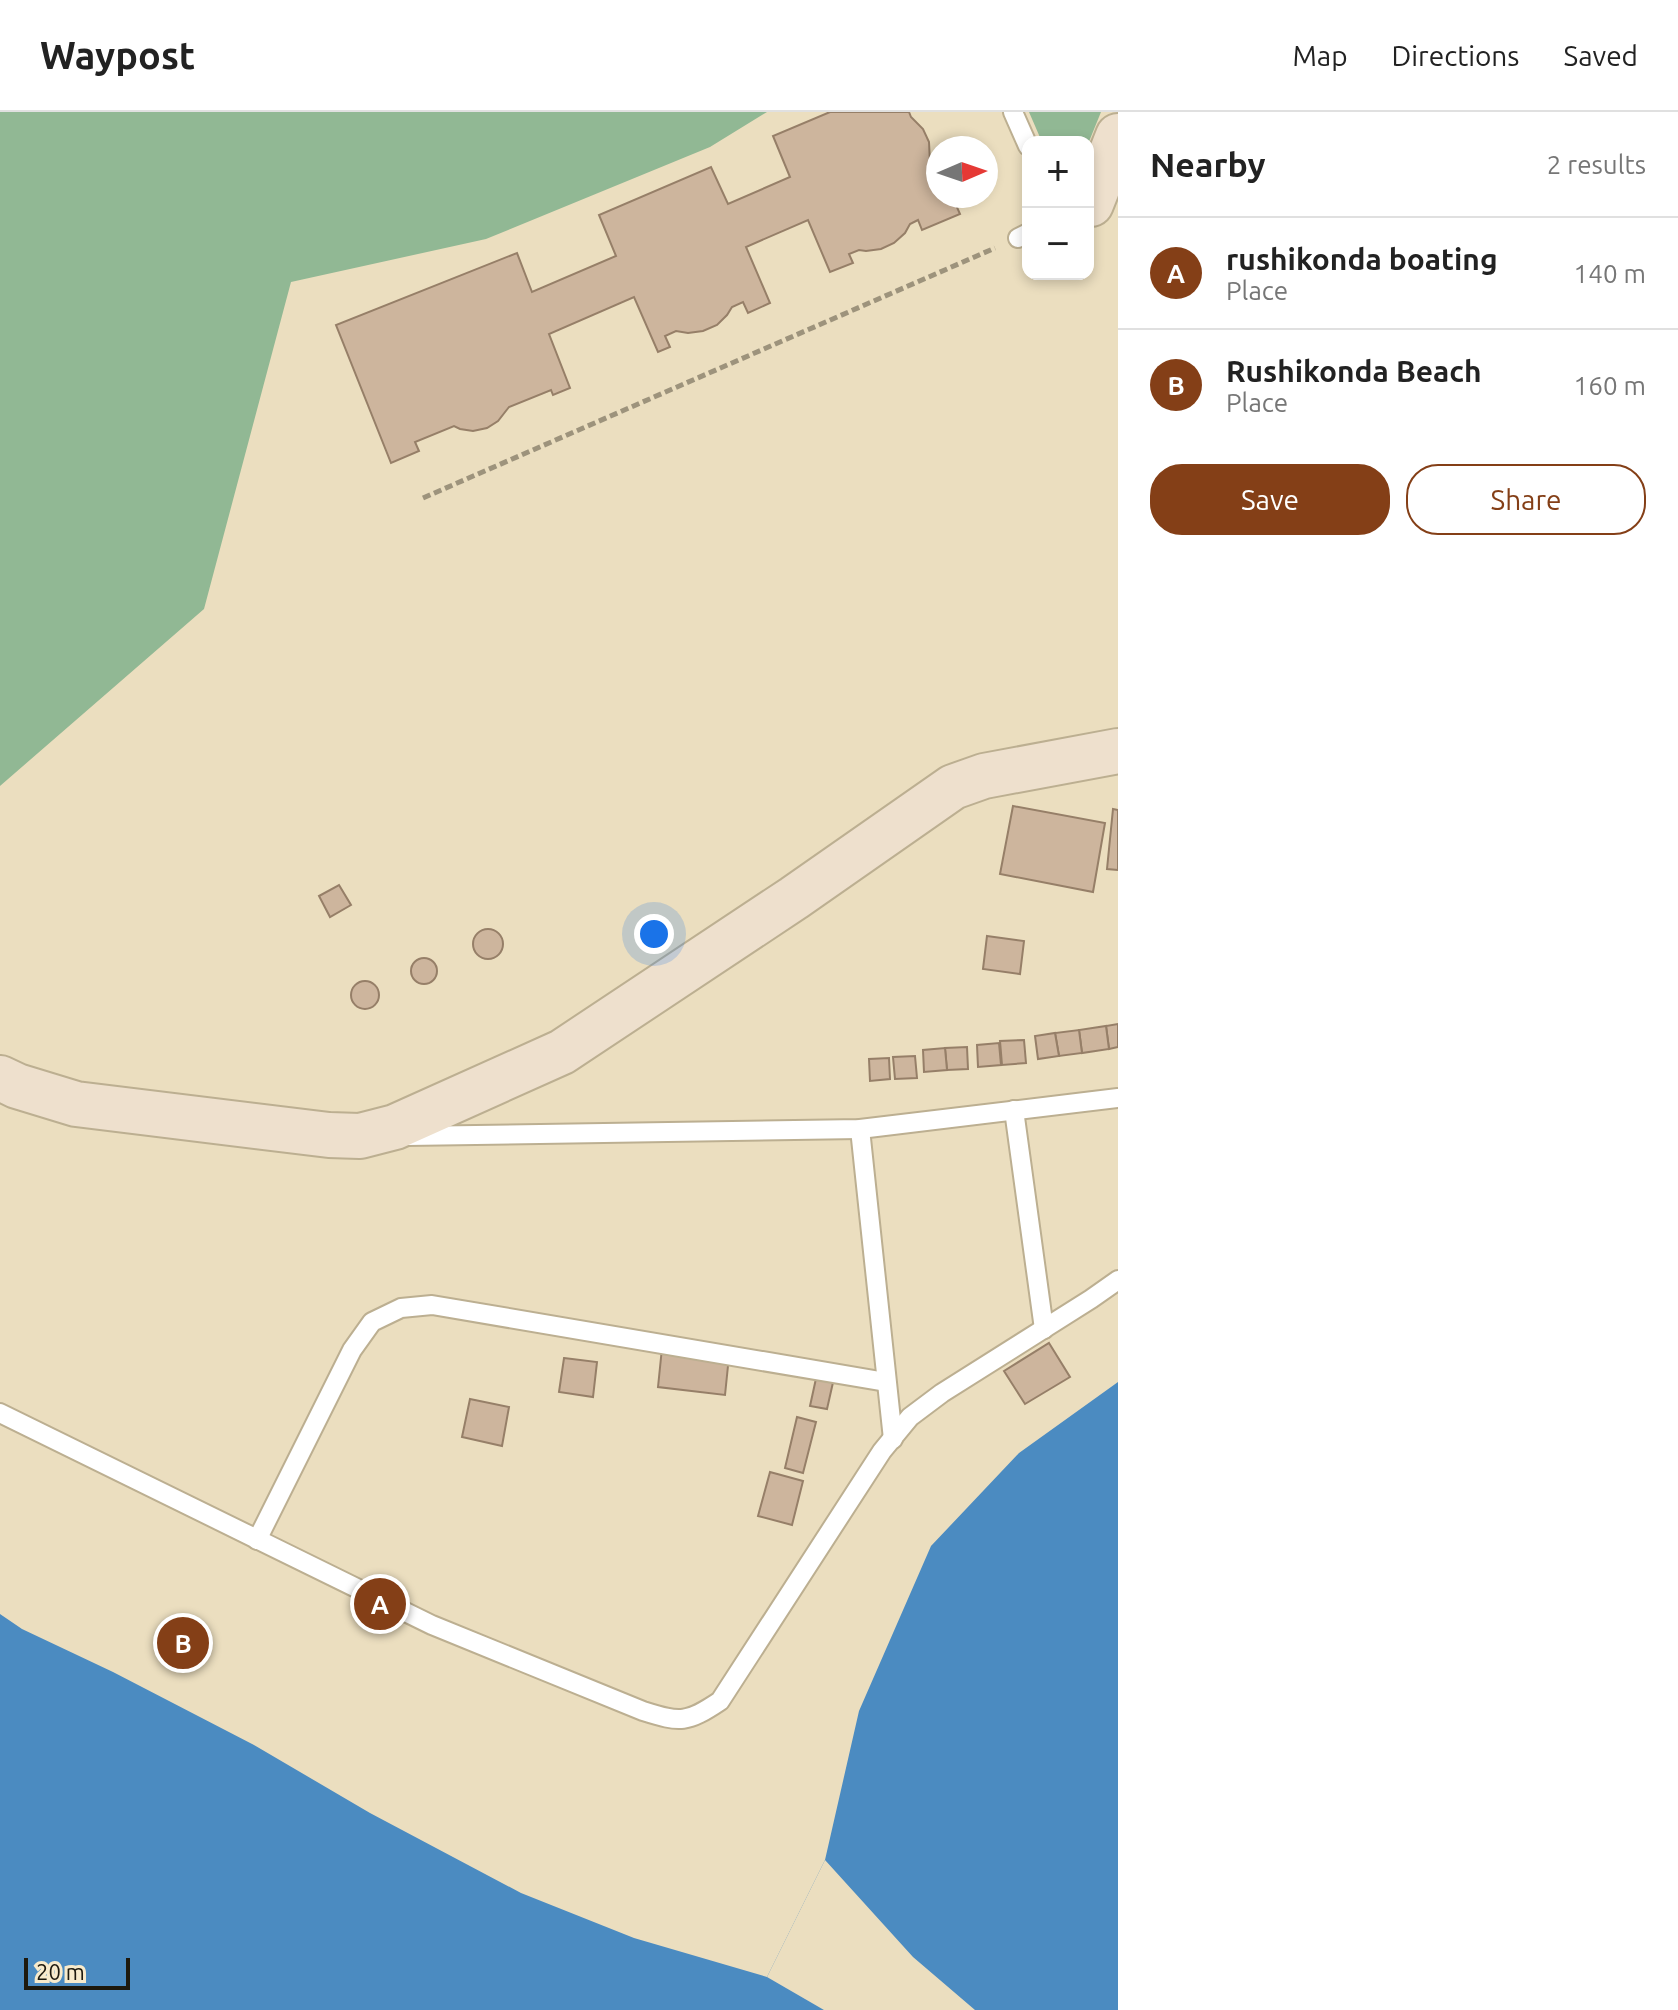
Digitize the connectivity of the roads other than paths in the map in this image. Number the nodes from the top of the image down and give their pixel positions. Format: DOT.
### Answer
graph roads {
  1 [pos="1013,112"];
  2 [pos="1024,136"];
  3 [pos="1118,136"];
  4 [pos="1094,195"];
  5 [pos="1118,751"];
  6 [pos="0,1078"];
  7 [pos="1118,1098"];
  8 [pos="1014,1110"];
  9 [pos="860,1129"];
  10 [pos="360,1136"];
  11 [pos="1118,1280"];
  12 [pos="1044,1329"];
  13 [pos="886,1382"];
  14 [pos="0,1413"];
  15 [pos="893,1439"];
  16 [pos="257,1540"];
  1 -- 2 [label="lane"];
  3 -- 4 [label="street"];
  5 -- 10 [label="street"];
  6 -- 10 [label="street"];
  7 -- 8 [label="lane"];
  8 -- 9 [label="lane"];
  8 -- 12 [label="lane"];
  9 -- 10 [label="lane"];
  9 -- 13 [label="lane"];
  11 -- 12 [label="lane"];
  12 -- 15 [label="lane"];
  13 -- 15 [label="lane"];
  13 -- 16 [label="lane"];
  14 -- 16 [label="lane"];
  15 -- 16 [label="lane"];
}
